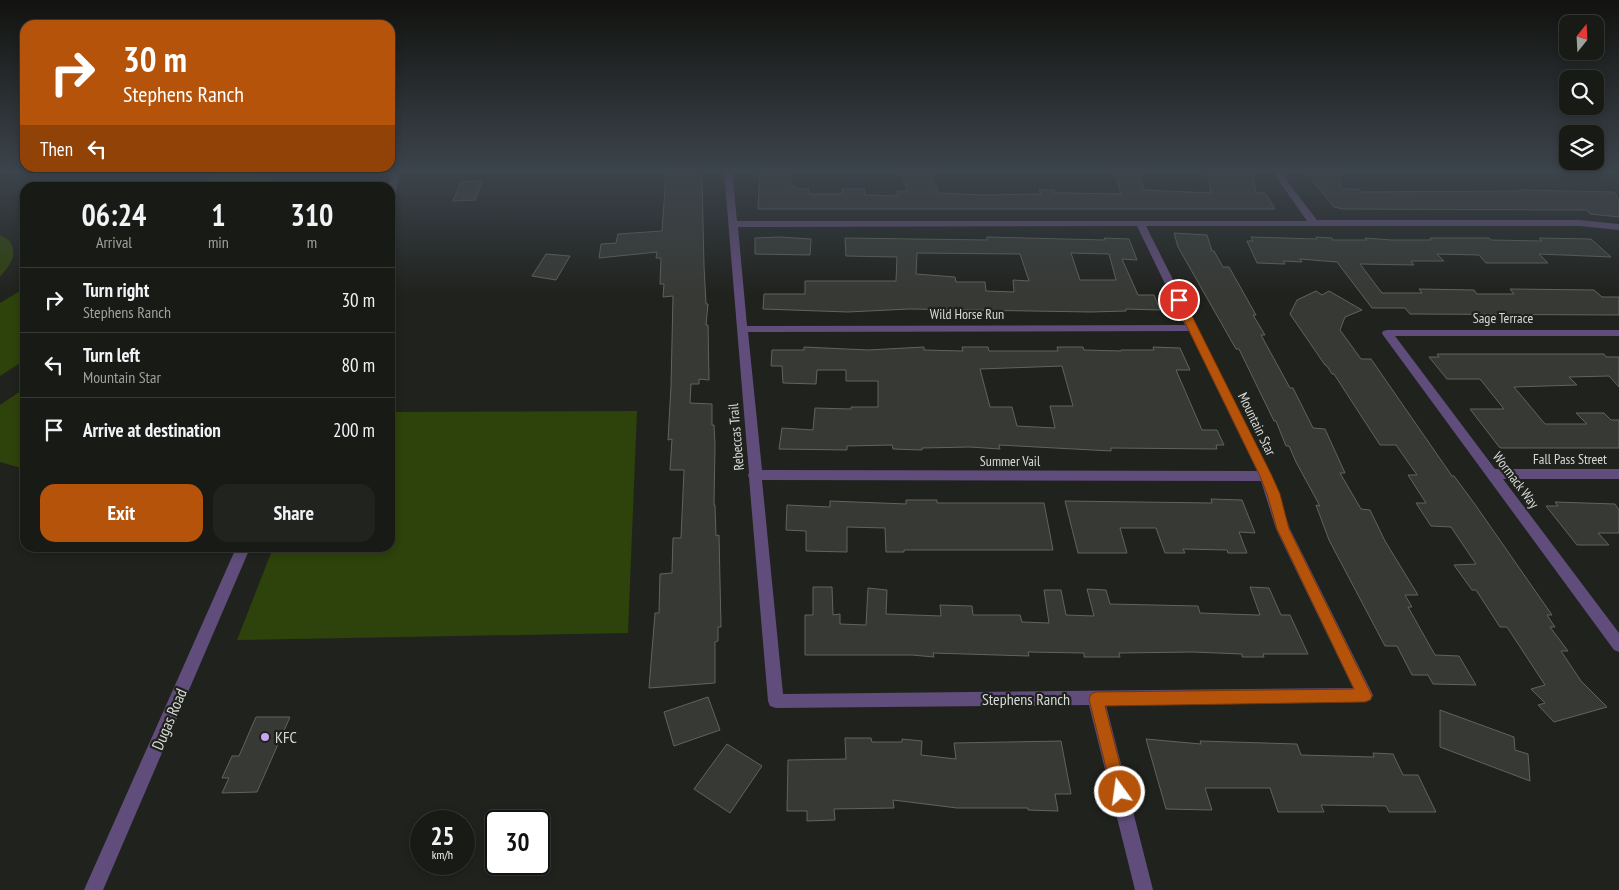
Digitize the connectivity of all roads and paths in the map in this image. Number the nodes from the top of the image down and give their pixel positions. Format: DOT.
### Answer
graph roads {
  1 [pos="731,213"];
  2 [pos="1306,213"];
  3 [pos="1140,223"];
  4 [pos="1314,223"];
  5 [pos="732,224"];
  6 [pos="1619,227"];
  7 [pos="1193,328"];
  8 [pos="742,329"];
  9 [pos="1387,333"];
  10 [pos="1619,333"];
  11 [pos="1491,474"];
  12 [pos="1619,474"];
  13 [pos="754,475"];
  14 [pos="1266,476"];
  15 [pos="241,552"];
  16 [pos="1619,645"];
  17 [pos="1365,696"];
  18 [pos="1096,699"];
  19 [pos="776,701"];
  20 [pos="93,890"];
  21 [pos="1144,890"];
  1 -- 5 [label="street, Rebeccas Trail"];
  2 -- 4 [label="street"];
  3 -- 4 [label="street"];
  3 -- 5 [label="street"];
  3 -- 7 [label="street, Mountain Star"];
  4 -- 6 [label="street"];
  5 -- 8 [label="street, Rebeccas Trail"];
  7 -- 8 [label="street, Wild Horse Run"];
  7 -- 14 [label="street, Mountain Star"];
  8 -- 13 [label="street, Rebeccas Trail"];
  9 -- 10 [label="street, Sage Terrace"];
  9 -- 11 [label="street, Wormack Way"];
  11 -- 12 [label="street, Fall Pass Street"];
  11 -- 16 [label="street, Wormack Way"];
  13 -- 14 [label="street, Summer Vail"];
  13 -- 19 [label="street, Rebeccas Trail"];
  14 -- 17 [label="street, Mountain Star"];
  15 -- 20 [label="street, Dugas Road"];
  17 -- 18 [label="street, Stephens Ranch"];
  18 -- 19 [label="street, Stephens Ranch"];
  18 -- 21 [label="street"];
}
